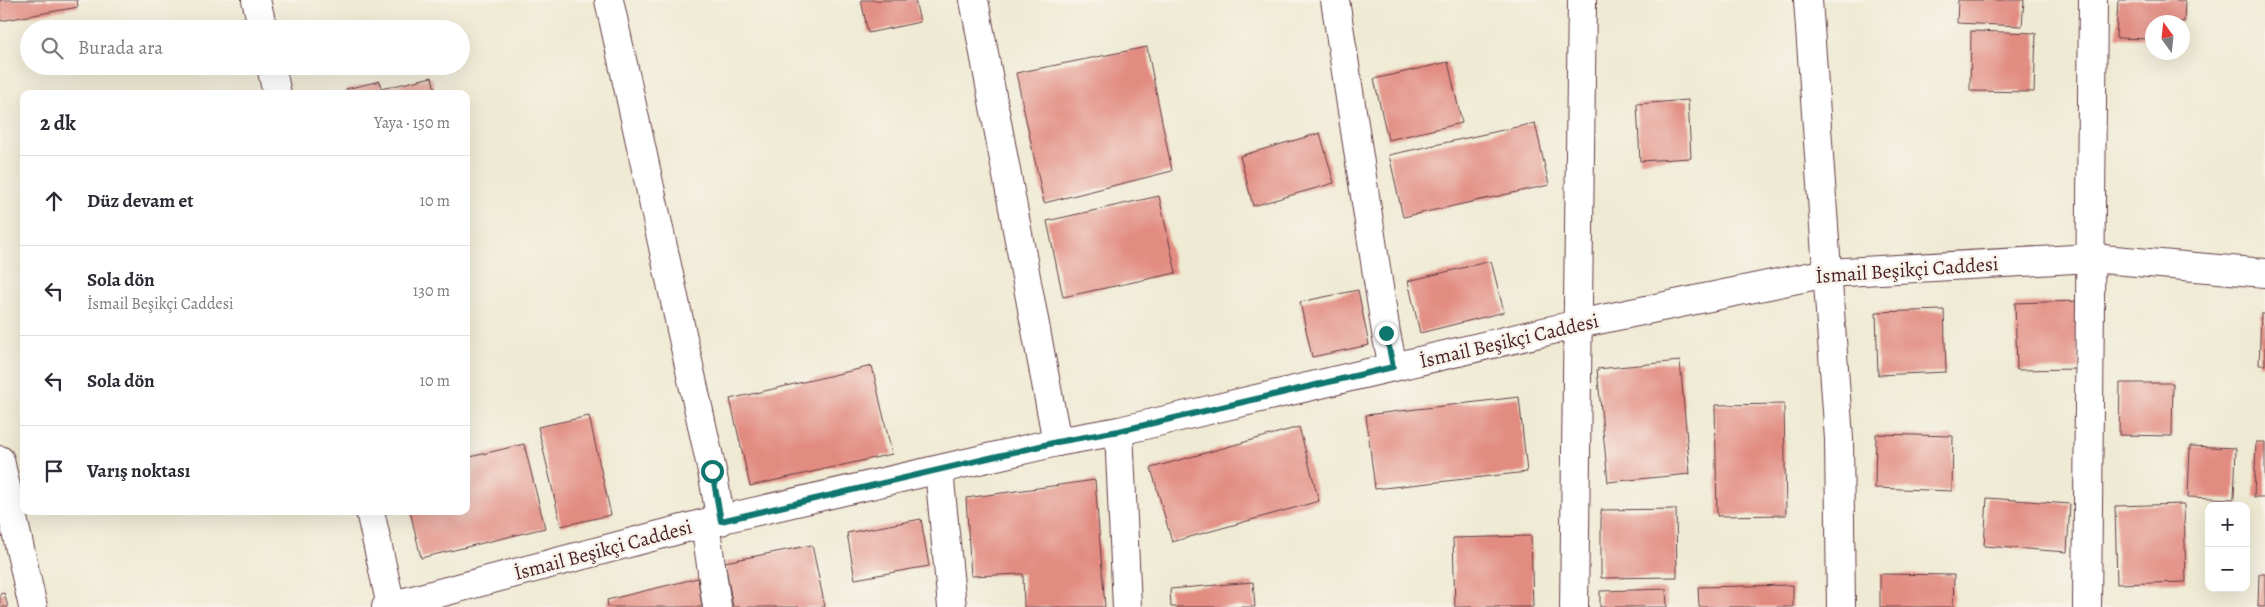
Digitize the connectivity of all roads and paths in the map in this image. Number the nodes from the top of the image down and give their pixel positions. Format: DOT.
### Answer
graph roads {
  1 [pos="256,0"];
  2 [pos="609,0"];
  3 [pos="974,0"];
  4 [pos="1335,0"];
  5 [pos="1582,0"];
  6 [pos="1808,0"];
  7 [pos="2093,0"];
  8 [pos="261,20"];
  9 [pos="273,75"];
  10 [pos="276,90"];
  11 [pos="2091,258"];
  12 [pos="1827,273"];
  13 [pos="2265,273"];
  14 [pos="1578,324"];
  15 [pos="1393,367"];
  16 [pos="1119,431"];
  17 [pos="1057,442"];
  18 [pos="0,460"];
  19 [pos="939,470"];
  20 [pos="371,515"];
  21 [pos="713,522"];
  22 [pos="420,602"];
  23 [pos="389,606"];
  24 [pos="33,607"];
  25 [pos="717,607"];
  26 [pos="952,607"];
  27 [pos="1127,607"];
  28 [pos="1574,607"];
  29 [pos="1841,607"];
  30 [pos="2087,607"];
  1 -- 8 [label="street"];
  2 -- 21 [label="street"];
  3 -- 17 [label="street"];
  4 -- 15 [label="street"];
  5 -- 14 [label="street"];
  6 -- 12 [label="street"];
  7 -- 11 [label="street"];
  9 -- 10 [label="street"];
  11 -- 12 [label="street, İsmail Beşikçi Caddesi"];
  11 -- 13 [label="street, İsmail Beşikçi Caddesi"];
  11 -- 30 [label="street"];
  12 -- 14 [label="street, İsmail Beşikçi Caddesi"];
  12 -- 29 [label="street"];
  14 -- 15 [label="street, İsmail Beşikçi Caddesi"];
  14 -- 28 [label="street"];
  15 -- 16 [label="street, İsmail Beşikçi Caddesi"];
  16 -- 17 [label="street, İsmail Beşikçi Caddesi"];
  16 -- 27 [label="street"];
  17 -- 19 [label="street, İsmail Beşikçi Caddesi"];
  18 -- 24 [label="street"];
  19 -- 21 [label="street, İsmail Beşikçi Caddesi"];
  19 -- 26 [label="street"];
  20 -- 23 [label="street"];
  21 -- 22 [label="street, İsmail Beşikçi Caddesi"];
  21 -- 25 [label="street"];
  22 -- 23 [label="street, İsmail Beşikçi Caddesi"];
}
